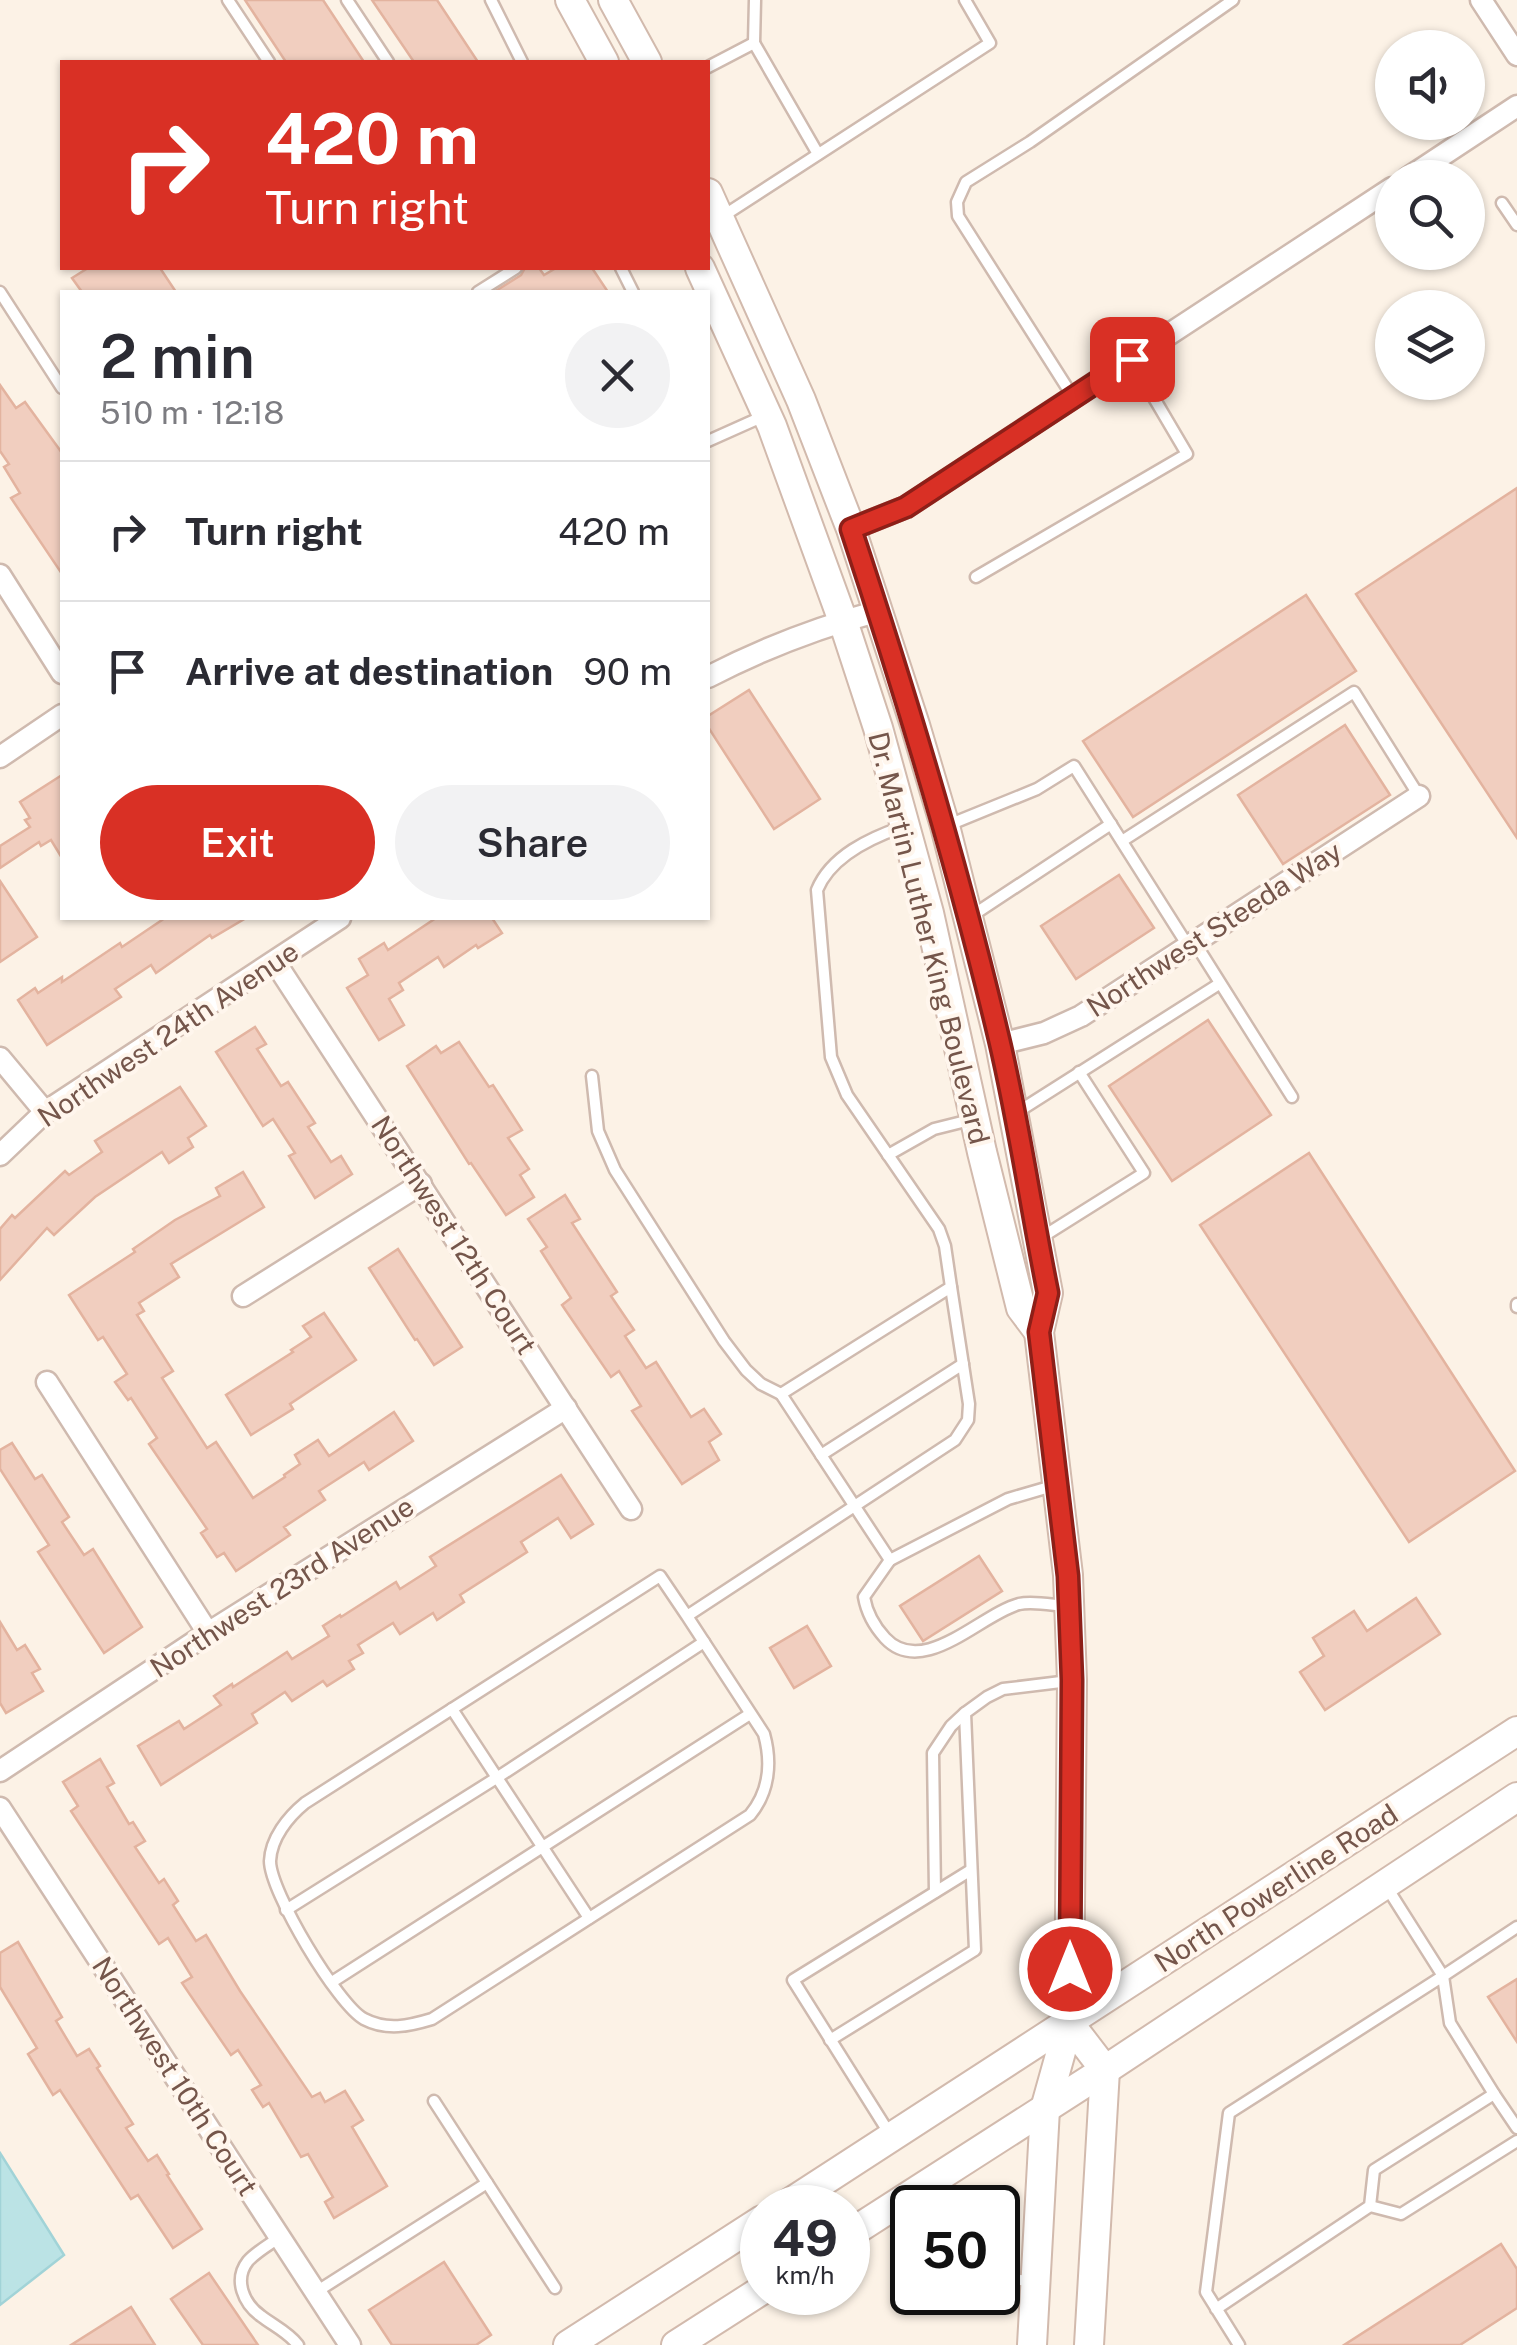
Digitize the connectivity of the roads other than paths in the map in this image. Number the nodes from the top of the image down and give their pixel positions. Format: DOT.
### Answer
graph roads {
  1 [pos="228,0"];
  2 [pos="347,0"];
  3 [pos="491,0"];
  4 [pos="570,0"];
  5 [pos="755,0"];
  6 [pos="965,0"];
  7 [pos="1233,0"];
  8 [pos="1481,0"];
  9 [pos="615,1"];
  10 [pos="754,43"];
  11 [pos="1517,56"];
  12 [pos="268,60"];
  13 [pos="387,60"];
  14 [pos="521,60"];
  15 [pos="603,60"];
  16 [pos="646,60"];
  17 [pos="710,66"];
  18 [pos="1517,106"];
  19 [pos="818,154"];
  20 [pos="1435,160"];
  21 [pos="1375,199"];
  22 [pos="1502,202"];
  23 [pos="713,205"];
  24 [pos="1517,224"];
  25 [pos="513,270"];
  26 [pos="481,290"];
  27 [pos="710,290"];
  28 [pos="0,292"];
  29 [pos="735,346"];
  30 [pos="1132,359"];
  31 [pos="60,385"];
  32 [pos="1073,397"];
  33 [pos="766,414"];
  34 [pos="710,440"];
  35 [pos="851,529"];
  36 [pos="0,575"];
  37 [pos="976,577"];
  38 [pos="878,611"];
  39 [pos="843,621"];
  40 [pos="60,671"];
  41 [pos="710,676"];
  42 [pos="60,717"];
  43 [pos="0,757"];
  44 [pos="1419,796"];
  45 [pos="1111,824"];
  46 [pos="904,826"];
  47 [pos="945,826"];
  48 [pos="1122,841"];
  49 [pos="970,918"];
  50 [pos="337,920"];
  51 [pos="1191,944"];
  52 [pos="275,962"];
  53 [pos="1219,984"];
  54 [pos="1000,1044"];
  55 [pos="0,1058"];
  56 [pos="1079,1072"];
  57 [pos="592,1076"];
  58 [pos="1292,1097"];
  59 [pos="45,1112"];
  60 [pos="1015,1114"];
  61 [pos="974,1118"];
  62 [pos="0,1154"];
  63 [pos="888,1156"];
  64 [pos="421,1184"];
  65 [pos="1038,1240"];
  66 [pos="950,1287"];
  67 [pos="243,1296"];
  68 [pos="1039,1332"];
  69 [pos="963,1364"];
  70 [pos="48,1382"];
  71 [pos="781,1394"];
  72 [pos="566,1408"];
  73 [pos="821,1456"];
  74 [pos="1057,1485"];
  75 [pos="854,1506"];
  76 [pos="631,1509"];
  77 [pos="890,1560"];
  78 [pos="1068,1606"];
  79 [pos="687,1616"];
  80 [pos="208,1633"];
  81 [pos="704,1642"];
  82 [pos="1072,1680"];
  83 [pos="452,1708"];
  84 [pos="965,1713"];
  85 [pos="750,1714"];
  86 [pos="1517,1731"];
  87 [pos="0,1771"];
  88 [pos="498,1777"];
  89 [pos="1517,1797"];
  90 [pos="0,1808"];
  91 [pos="544,1848"];
  92 [pos="972,1870"];
  93 [pos="1386,1885"];
  94 [pos="934,1892"];
  95 [pos="286,1910"];
  96 [pos="588,1918"];
  97 [pos="1517,1927"];
  98 [pos="1443,1976"];
  99 [pos="332,1982"];
  100 [pos="1069,2023"];
  101 [pos="830,2040"];
  102 [pos="1105,2070"];
  103 [pos="1494,2094"];
  104 [pos="434,2101"];
  105 [pos="1045,2109"];
  106 [pos="1517,2128"];
  107 [pos="892,2137"];
  108 [pos="1517,2141"];
  109 [pos="487,2184"];
  110 [pos="818,2185"];
  111 [pos="939,2185"];
  112 [pos="1370,2206"];
  113 [pos="740,2234"];
  114 [pos="280,2237"];
  115 [pos="1020,2280"];
  116 [pos="1036,2281"];
  117 [pos="555,2288"];
  118 [pos="316,2292"];
  119 [pos="740,2304"];
  120 [pos="1216,2309"];
  121 [pos="298,2345"];
  122 [pos="350,2345"];
  123 [pos="568,2345"];
  124 [pos="676,2345"];
  125 [pos="1032,2345"];
  126 [pos="1088,2345"];
  127 [pos="1239,2345"];
  1 -- 12 [label="lane"];
  2 -- 13 [label="lane"];
  3 -- 14 [label="lane"];
  4 -- 15 [label="main road"];
  5 -- 10 [label="lane"];
  6 -- 19 [label="lane"];
  7 -- 32 [label="lane"];
  8 -- 11 [label="street"];
  9 -- 16 [label="main road"];
  10 -- 17 [label="lane"];
  10 -- 19 [label="lane"];
  18 -- 20 [label="street"];
  19 -- 23 [label="lane"];
  21 -- 30 [label="street"];
  22 -- 24 [label="lane"];
  23 -- 35 [label="main road, Dr. Martin Luther King Boulevard"];
  25 -- 26 [label="lane"];
  27 -- 29 [label="main road, Dr. Martin Luther King Boulevard"];
  28 -- 31 [label="lane"];
  29 -- 33 [label="main road, Dr. Martin Luther King Boulevard"];
  29 -- 35 [label="main road"];
  30 -- 32 [label="street"];
  30 -- 37 [label="lane"];
  32 -- 35 [label="street"];
  33 -- 34 [label="lane"];
  33 -- 39 [label="main road, Dr. Martin Luther King Boulevard"];
  35 -- 38 [label="main road, Dr. Martin Luther King Boulevard"];
  36 -- 40 [label="street"];
  38 -- 39 [label="street"];
  38 -- 47 [label="main road, Dr. Martin Luther King Boulevard"];
  39 -- 41 [label="street"];
  39 -- 46 [label="main road, Dr. Martin Luther King Boulevard"];
  42 -- 43 [label="street"];
  44 -- 48 [label="lane"];
  44 -- 51 [label="street, Northwest Steeda Way"];
  45 -- 47 [label="lane"];
  45 -- 48 [label="lane"];
  45 -- 49 [label="lane"];
  46 -- 61 [label="main road, Dr. Martin Luther King Boulevard"];
  46 -- 63 [label="lane"];
  47 -- 49 [label="main road, Dr. Martin Luther King Boulevard"];
  48 -- 51 [label="lane"];
  49 -- 54 [label="main road, Dr. Martin Luther King Boulevard"];
  50 -- 52 [label="street, Northwest 24th Avenue"];
  51 -- 53 [label="lane"];
  51 -- 54 [label="street, Northwest Steeda Way"];
  52 -- 59 [label="street, Northwest 24th Avenue"];
  52 -- 64 [label="street, Northwest 12th Court"];
  53 -- 56 [label="lane"];
  53 -- 58 [label="lane"];
  54 -- 60 [label="main road, Dr. Martin Luther King Boulevard"];
  55 -- 59 [label="street"];
  56 -- 60 [label="lane"];
  56 -- 65 [label="lane"];
  57 -- 71 [label="lane"];
  59 -- 62 [label="street, Northwest 24th Avenue"];
  60 -- 65 [label="main road, Dr. Martin Luther King Boulevard"];
  61 -- 63 [label="lane"];
  61 -- 68 [label="main road, Dr. Martin Luther King Boulevard"];
  63 -- 66 [label="lane"];
  64 -- 67 [label="street"];
  64 -- 72 [label="street, Northwest 12th Court"];
  65 -- 68 [label="main road, Dr. Martin Luther King Boulevard"];
  66 -- 69 [label="lane"];
  66 -- 71 [label="lane"];
  68 -- 74 [label="main road, Dr. Martin Luther King Boulevard"];
  69 -- 73 [label="lane"];
  69 -- 75 [label="lane"];
  70 -- 80 [label="street"];
  71 -- 73 [label="lane"];
  72 -- 76 [label="street, Northwest 12th Court"];
  72 -- 80 [label="street, Northwest 23rd Avenue"];
  73 -- 75 [label="lane"];
  74 -- 77 [label="lane"];
  74 -- 78 [label="main road, Dr. Martin Luther King Boulevard"];
  75 -- 77 [label="lane"];
  75 -- 79 [label="lane"];
  77 -- 78 [label="lane"];
  78 -- 82 [label="main road, Dr. Martin Luther King Boulevard"];
  79 -- 81 [label="lane"];
  79 -- 83 [label="lane"];
  80 -- 87 [label="street, Northwest 23rd Avenue"];
  81 -- 85 [label="lane"];
  81 -- 88 [label="lane"];
  82 -- 84 [label="lane"];
  82 -- 100 [label="main road, Dr. Martin Luther King Boulevard"];
  83 -- 88 [label="lane"];
  83 -- 95 [label="lane"];
  84 -- 92 [label="lane"];
  84 -- 94 [label="lane"];
  85 -- 91 [label="lane"];
  85 -- 96 [label="lane"];
  86 -- 100 [label="main road, North Powerline Road"];
  88 -- 91 [label="lane"];
  88 -- 95 [label="lane"];
  89 -- 93 [label="main road, North Powerline Road"];
  90 -- 114 [label="street, Northwest 10th Court"];
  91 -- 96 [label="lane"];
  91 -- 99 [label="lane"];
  92 -- 94 [label="lane"];
  92 -- 101 [label="lane"];
  93 -- 98 [label="lane"];
  93 -- 102 [label="main road, North Powerline Road"];
  94 -- 101 [label="lane"];
  95 -- 99 [label="lane"];
  96 -- 99 [label="lane"];
  97 -- 98 [label="lane"];
  98 -- 103 [label="lane"];
  98 -- 120 [label="lane"];
  100 -- 102 [label="main road"];
  100 -- 105 [label="main road, Dr. Martin Luther King Boulevard"];
  100 -- 107 [label="main road, North Powerline Road"];
  101 -- 107 [label="lane"];
  102 -- 105 [label="main road, North Powerline Road"];
  102 -- 126 [label="main road"];
  103 -- 106 [label="lane"];
  103 -- 112 [label="lane"];
  104 -- 109 [label="lane"];
  105 -- 111 [label="main road, North Powerline Road"];
  105 -- 116 [label="main road, Dr. Martin Luther King Boulevard"];
  107 -- 110 [label="main road, North Powerline Road"];
  108 -- 112 [label="lane"];
  109 -- 117 [label="lane"];
  109 -- 118 [label="lane"];
  112 -- 120 [label="lane"];
  113 -- 123 [label="main road"];
  114 -- 118 [label="street, Northwest 10th Court"];
  114 -- 121 [label="lane"];
  115 -- 116 [label="lane"];
  116 -- 125 [label="main road, Dr. Martin Luther King Boulevard"];
  118 -- 122 [label="street, Northwest 10th Court"];
  119 -- 124 [label="main road"];
  120 -- 127 [label="lane"];
}
